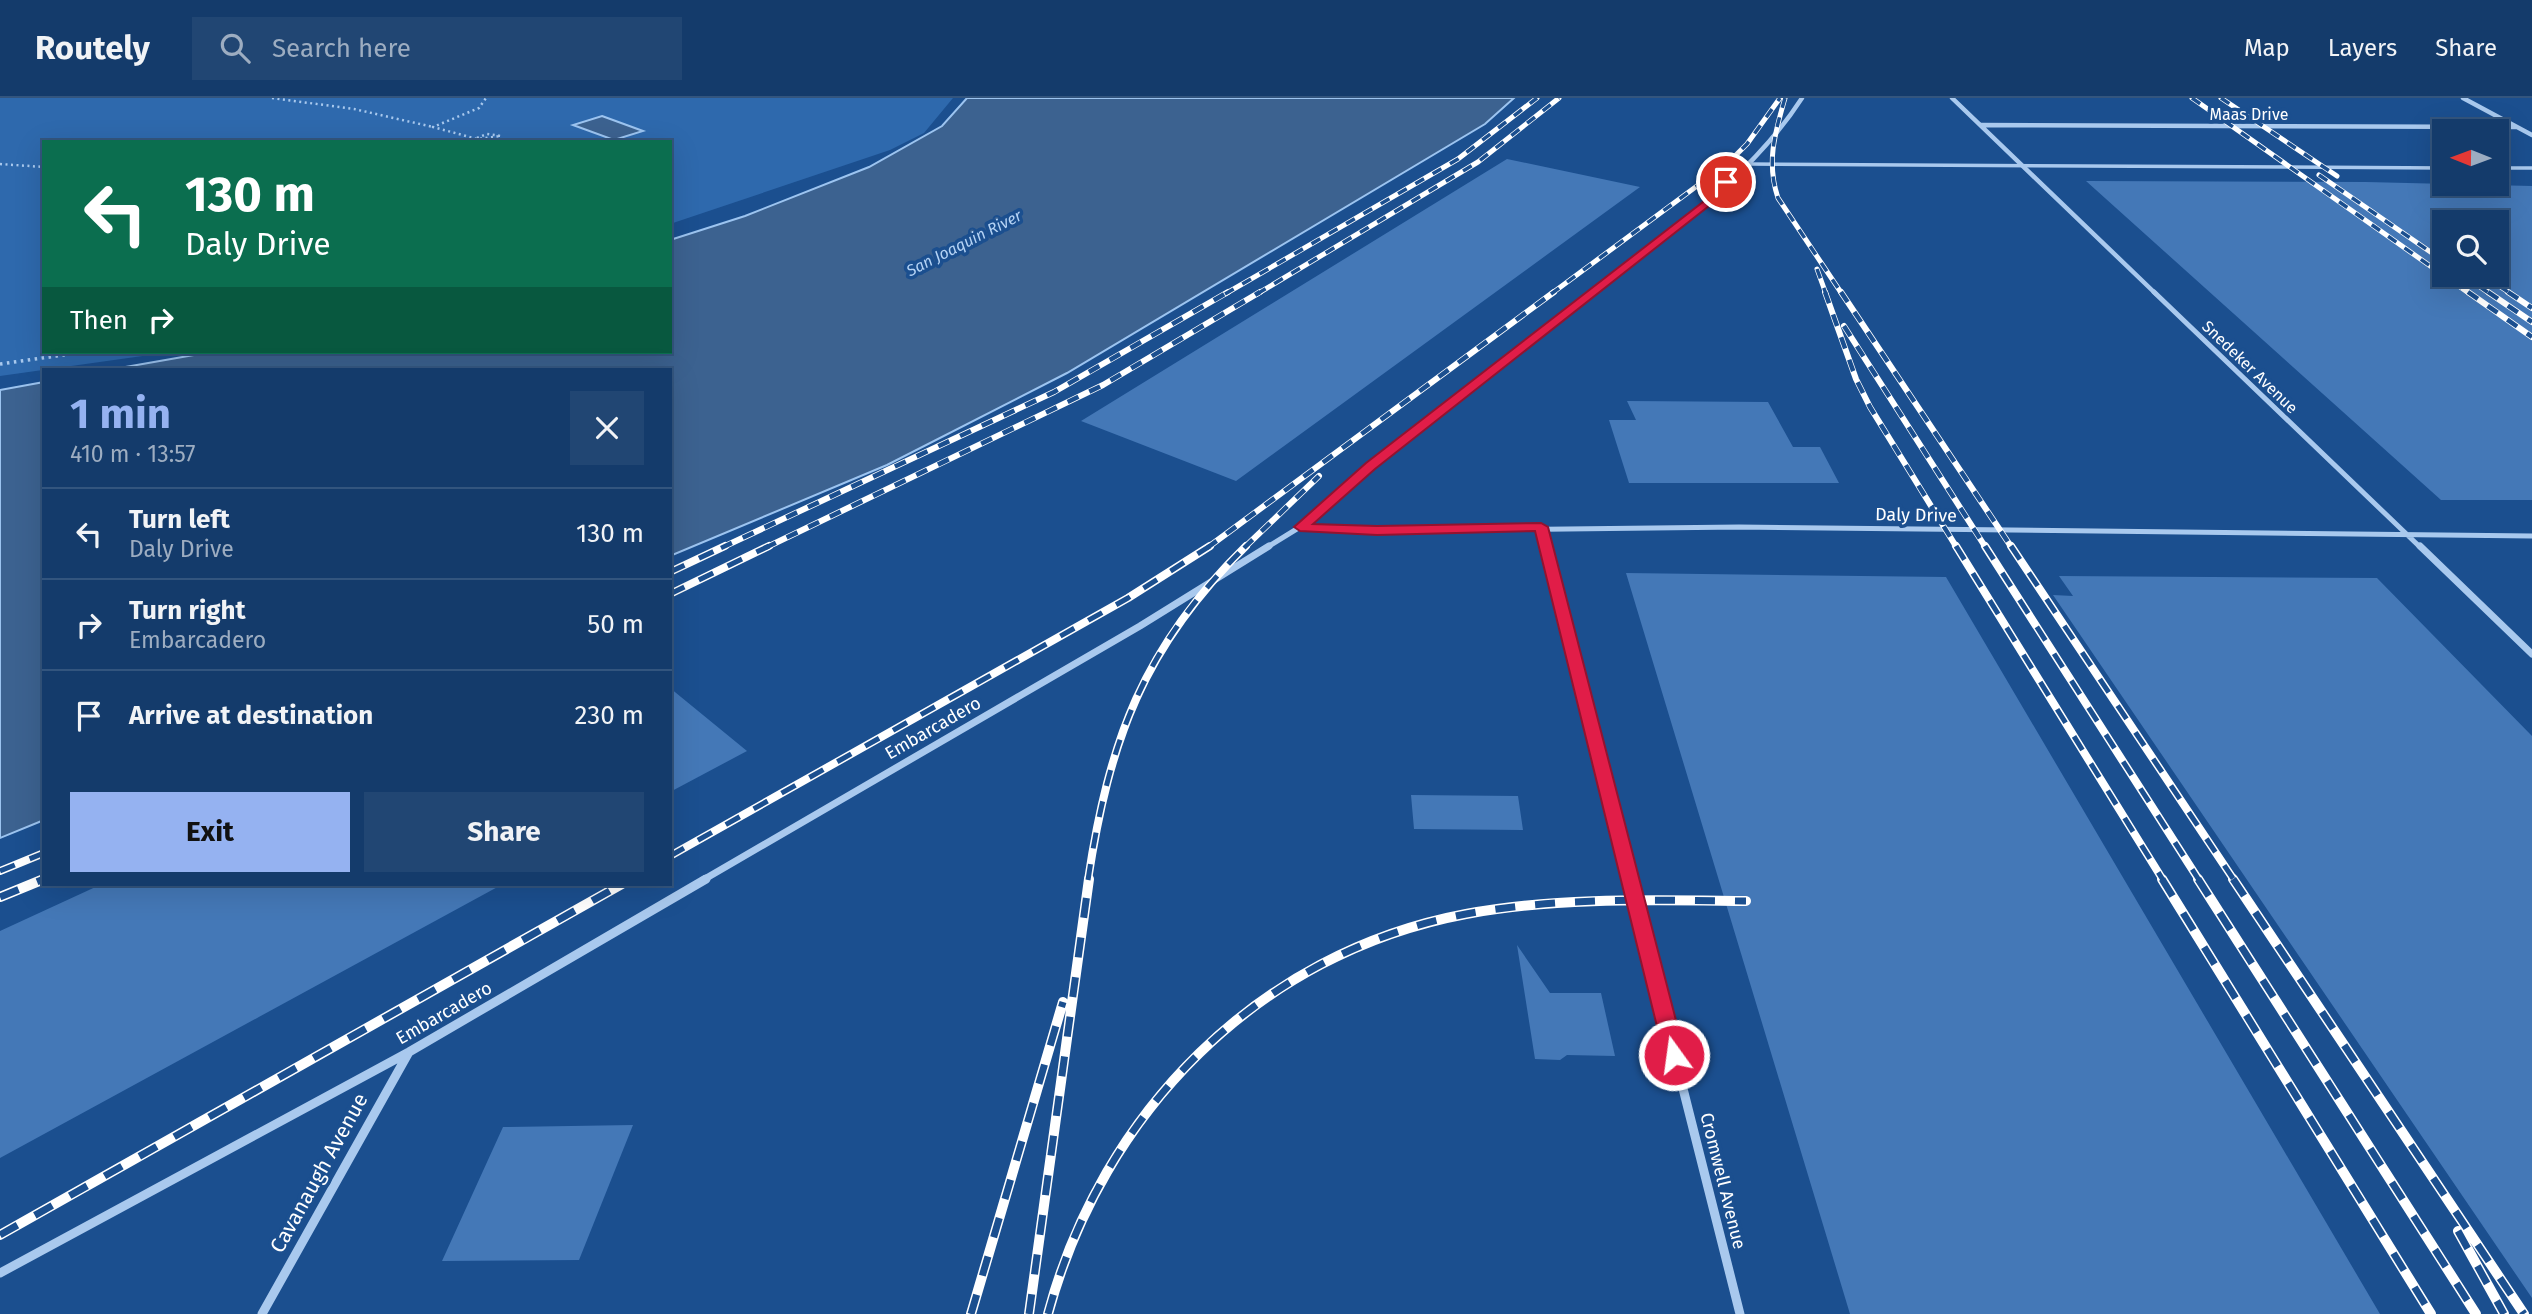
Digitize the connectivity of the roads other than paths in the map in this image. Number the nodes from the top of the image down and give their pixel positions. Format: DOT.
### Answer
graph roads {
  1 [pos="1802,98"];
  2 [pos="1952,98"];
  3 [pos="2463,98"];
  4 [pos="1980,125"];
  5 [pos="2517,127"];
  6 [pos="2532,135"];
  7 [pos="1749,164"];
  8 [pos="2025,166"];
  9 [pos="2432,168"];
  10 [pos="2510,168"];
  11 [pos="2532,168"];
  12 [pos="1300,527"];
  13 [pos="1541,527"];
  14 [pos="2410,536"];
  15 [pos="2532,536"];
  16 [pos="2532,654"];
  17 [pos="409,1052"];
  18 [pos="0,1273"];
  19 [pos="262,1314"];
  20 [pos="1740,1314"];
  1 -- 7 [label="street, Embarcadero"];
  2 -- 4 [label="street, Snedeker Avenue"];
  3 -- 5 [label="street"];
  4 -- 5 [label="street, Maas Drive"];
  4 -- 8 [label="street, Snedeker Avenue"];
  5 -- 6 [label="street"];
  7 -- 8 [label="lane"];
  7 -- 12 [label="street, Embarcadero"];
  8 -- 9 [label="lane"];
  8 -- 14 [label="street, Snedeker Avenue"];
  10 -- 11 [label="lane"];
  12 -- 13 [label="street, Daly Drive"];
  12 -- 17 [label="street, Embarcadero"];
  13 -- 14 [label="street, Daly Drive"];
  13 -- 20 [label="street, Cromwell Avenue"];
  14 -- 15 [label="street, Daly Drive"];
  14 -- 16 [label="street, Snedeker Avenue"];
  17 -- 18 [label="street, Embarcadero"];
  17 -- 19 [label="street, Cavanaugh Avenue"];
}
